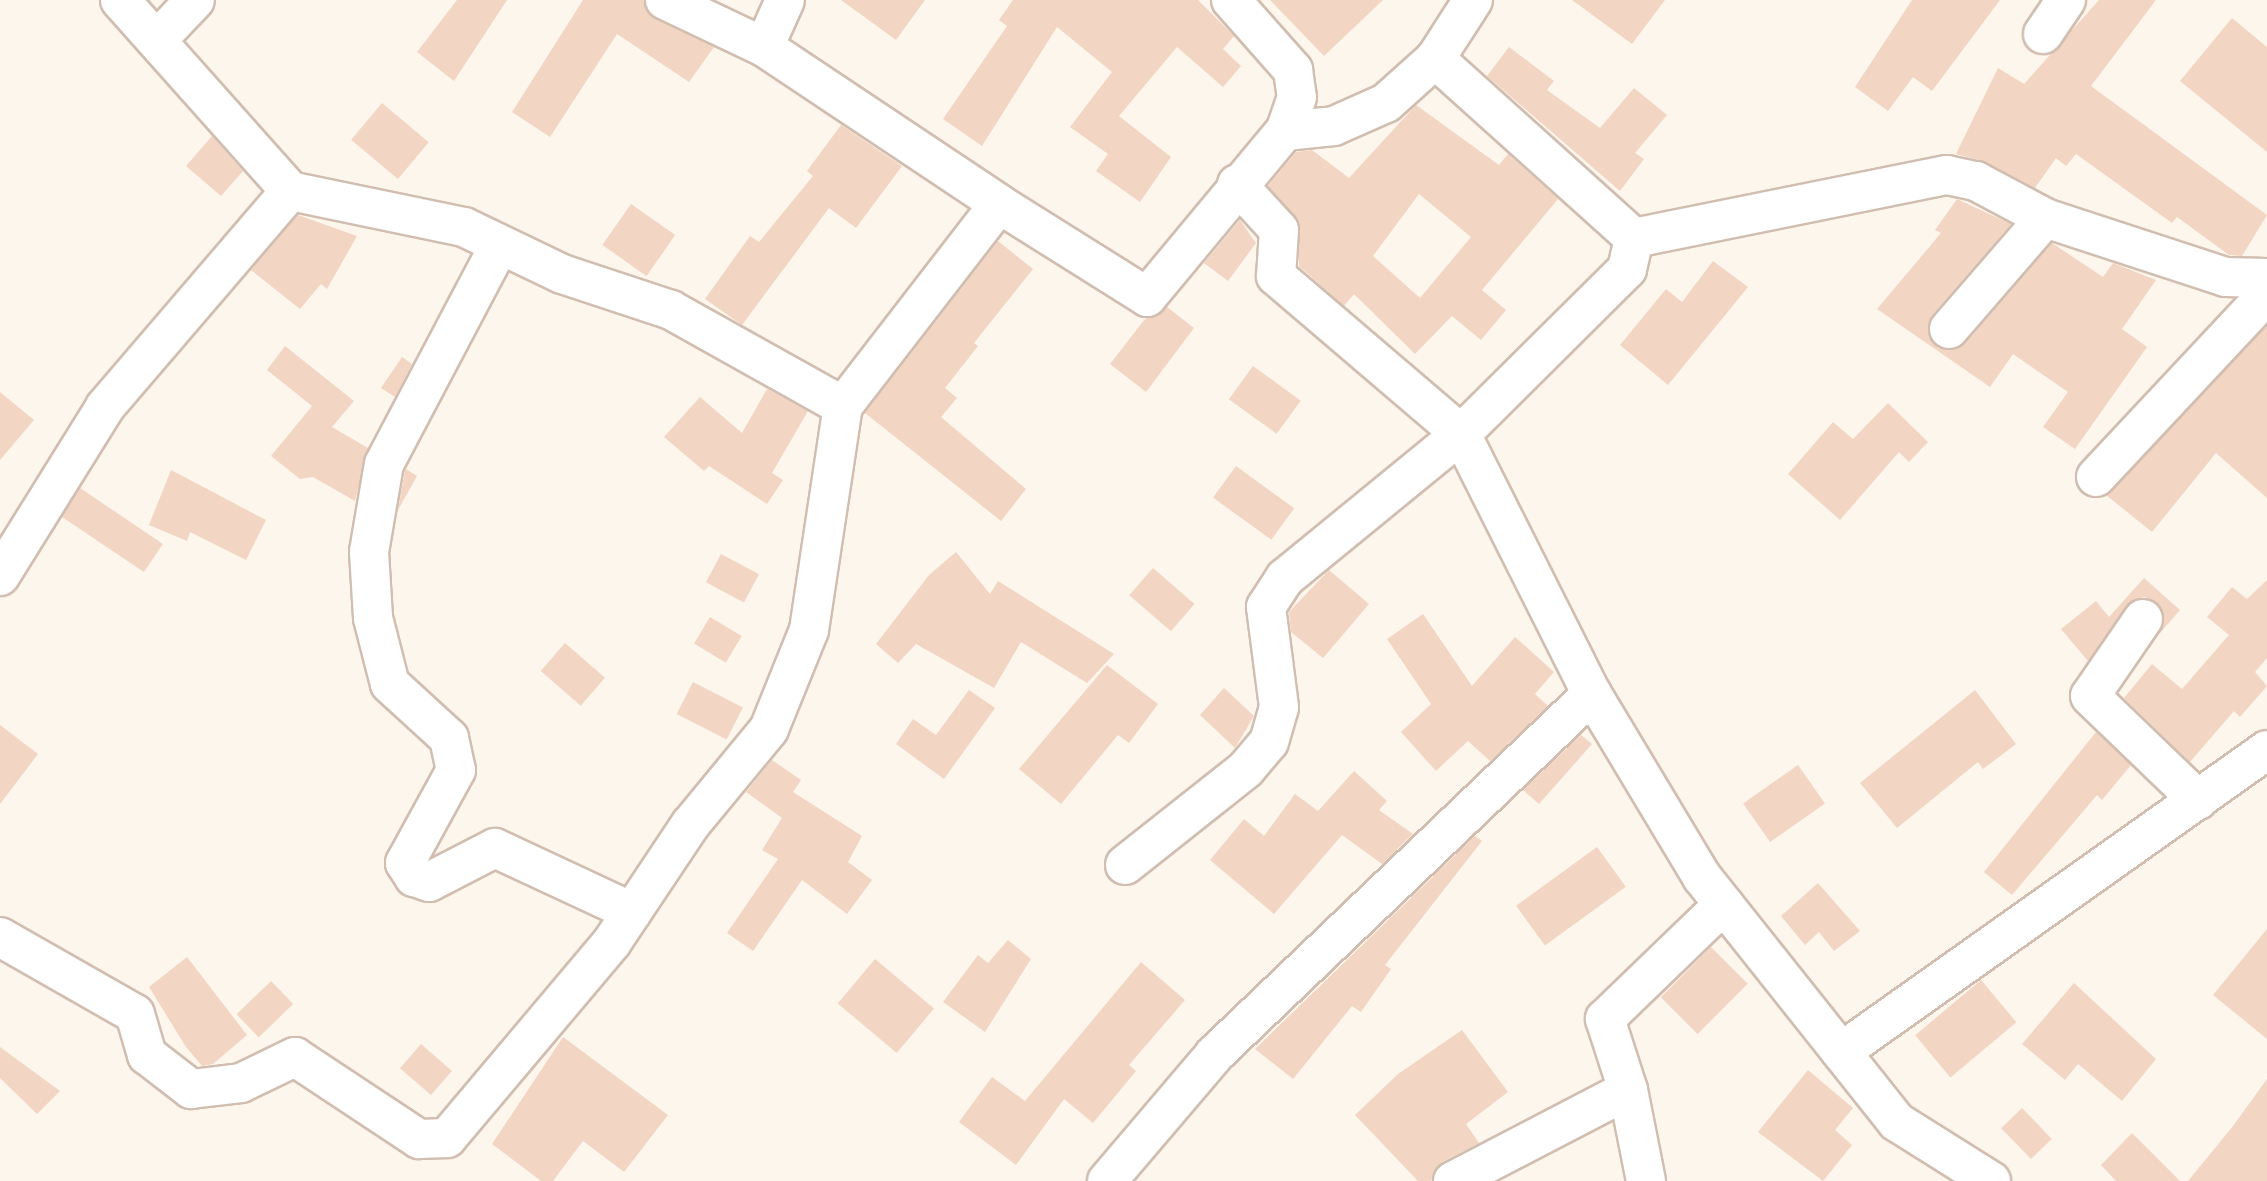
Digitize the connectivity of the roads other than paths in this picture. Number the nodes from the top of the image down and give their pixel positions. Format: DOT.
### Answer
graph roads {
  1 [pos="120,0"];
  2 [pos="195,0"];
  3 [pos="665,0"];
  4 [pos="785,0"];
  5 [pos="1231,0"];
  6 [pos="1473,0"];
  7 [pos="2066,0"];
  8 [pos="2043,34"];
  9 [pos="157,40"];
  10 [pos="764,47"];
  11 [pos="1435,60"];
  12 [pos="1285,131"];
  13 [pos="1237,184"];
  14 [pos="290,191"];
  15 [pos="999,204"];
  16 [pos="2045,218"];
  17 [pos="1634,238"];
  18 [pos="499,246"];
  19 [pos="2267,278"];
  20 [pos="2267,294"];
  21 [pos="1949,329"];
  22 [pos="844,406"];
  23 [pos="1461,434"];
  24 [pos="2096,477"];
  25 [pos="0,576"];
  26 [pos="2143,619"];
  27 [pos="1592,694"];
  28 [pos="2267,750"];
  29 [pos="2198,800"];
  30 [pos="1125,865"];
  31 [pos="1724,904"];
  32 [pos="632,912"];
  33 [pos="0,937"];
  34 [pos="1841,1052"];
  35 [pos="1628,1090"];
  36 [pos="1107,1181"];
  37 [pos="1453,1181"];
  38 [pos="1646,1181"];
  39 [pos="1991,1181"];
  1 -- 9 [label="street"];
  2 -- 9 [label="street"];
  3 -- 10 [label="street"];
  4 -- 10 [label="street"];
  5 -- 12 [label="street"];
  6 -- 11 [label="street"];
  7 -- 8 [label="street"];
  9 -- 14 [label="street"];
  10 -- 15 [label="street"];
  11 -- 12 [label="street"];
  11 -- 17 [label="street"];
  12 -- 13 [label="street"];
  13 -- 15 [label="street"];
  13 -- 23 [label="street"];
  14 -- 18 [label="street"];
  14 -- 25 [label="street"];
  15 -- 22 [label="street"];
  16 -- 17 [label="street"];
  16 -- 19 [label="street"];
  16 -- 21 [label="street"];
  17 -- 23 [label="street"];
  18 -- 22 [label="street"];
  18 -- 32 [label="street"];
  20 -- 24 [label="street"];
  22 -- 32 [label="street"];
  23 -- 27 [label="street"];
  23 -- 30 [label="street"];
  26 -- 29 [label="street"];
  27 -- 31 [label="street"];
  27 -- 36 [label="street"];
  28 -- 29 [label="street"];
  29 -- 34 [label="street"];
  31 -- 34 [label="street"];
  31 -- 35 [label="street"];
  32 -- 33 [label="street"];
  34 -- 39 [label="street"];
  35 -- 37 [label="street"];
  35 -- 38 [label="street"];
}
